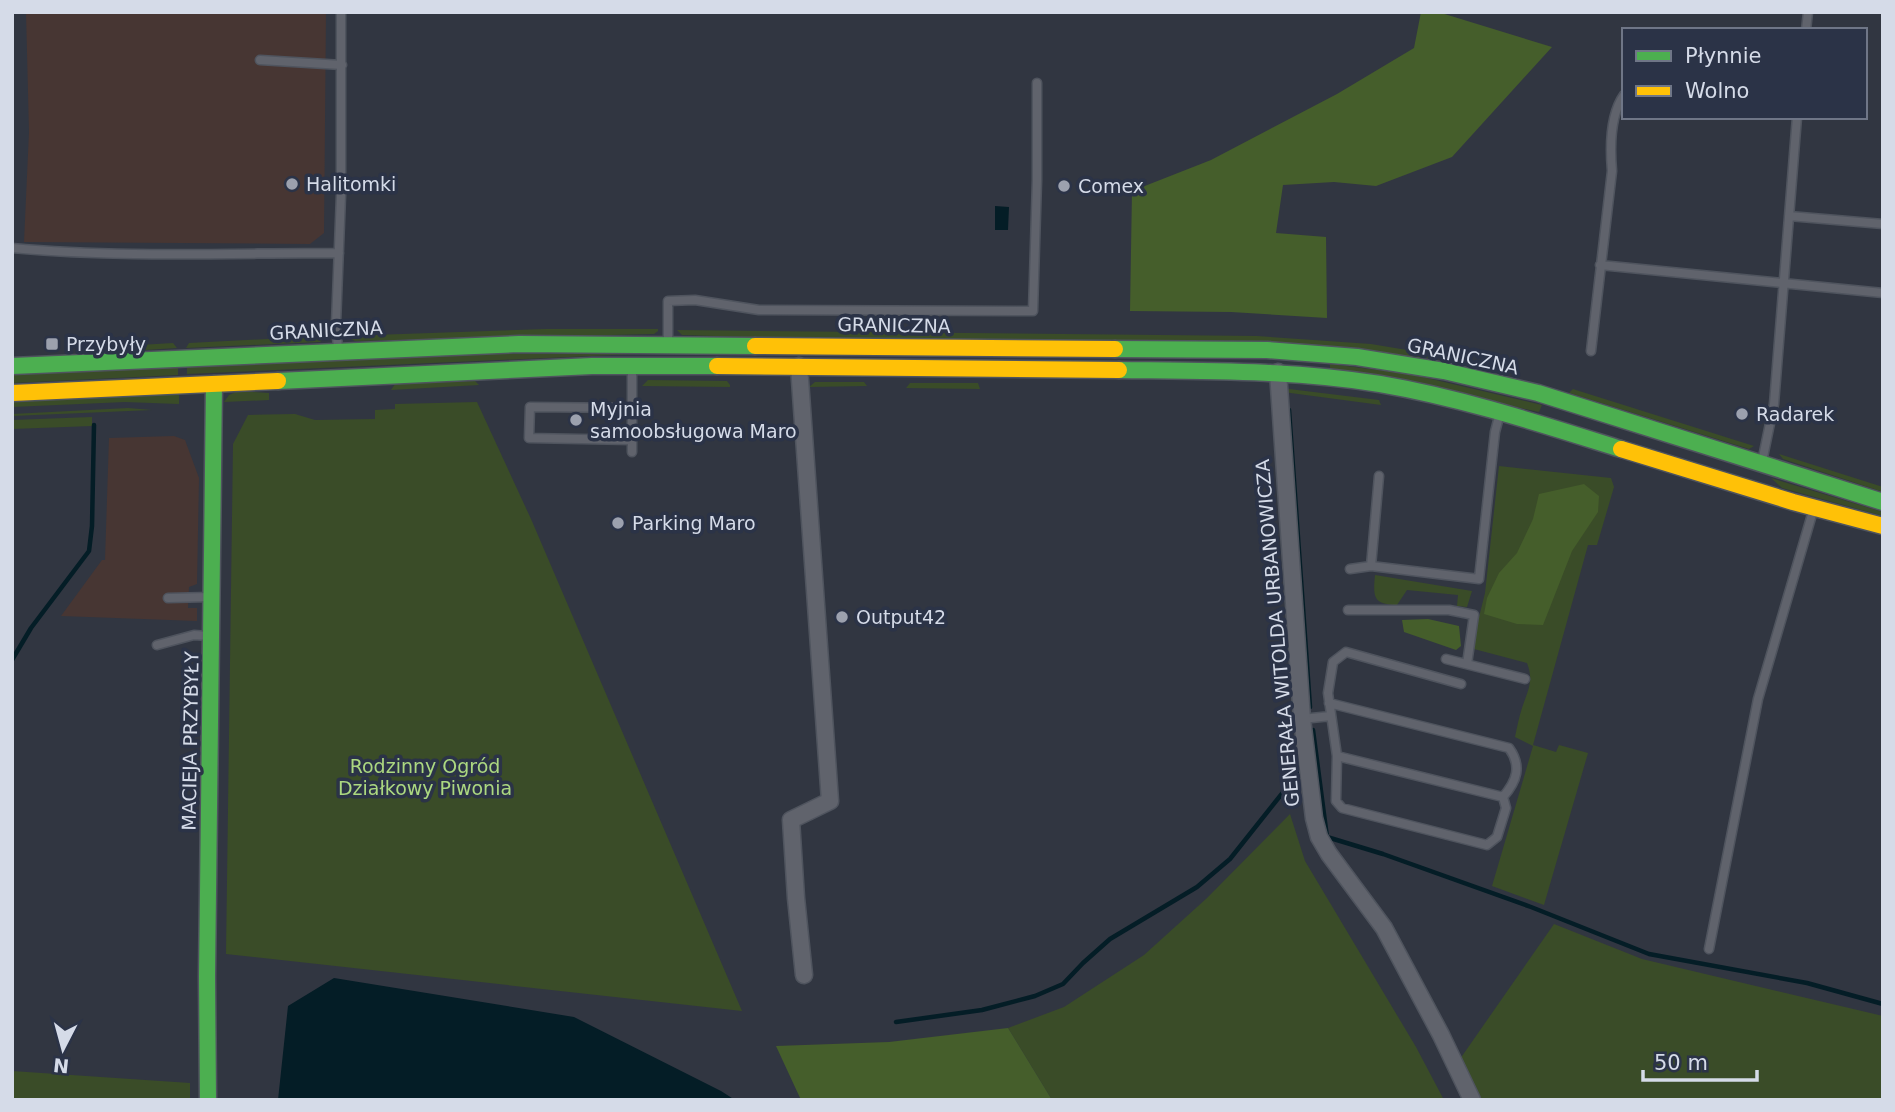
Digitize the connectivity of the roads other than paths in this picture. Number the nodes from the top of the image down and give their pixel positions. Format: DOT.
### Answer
graph roads {
  1 [pos="341,12"];
  2 [pos="260,60"];
  3 [pos="342,65"];
  4 [pos="1037,83"];
  5 [pos="1622,98"];
  6 [pos="1797,119"];
  7 [pos="1789,216"];
  8 [pos="1883,224"];
  9 [pos="12,248"];
  10 [pos="339,253"];
  11 [pos="1600,265"];
  12 [pos="1783,283"];
  13 [pos="1883,293"];
  14 [pos="668,344"];
  15 [pos="338,351"];
  16 [pos="1591,351"];
  17 [pos="12,366"];
  18 [pos="632,366"];
  19 [pos="799,366"];
  20 [pos="1278,372"];
  21 [pos="214,384"];
  22 [pos="12,393"];
  23 [pos="632,408"];
  24 [pos="1500,411"];
  25 [pos="632,440"];
  26 [pos="632,452"];
  27 [pos="1762,464"];
  28 [pos="1379,476"];
  29 [pos="1753,489"];
  30 [pos="1883,502"];
  31 [pos="1814,508"];
  32 [pos="1883,526"];
  33 [pos="1371,566"];
  34 [pos="1350,569"];
  35 [pos="213,597"];
  36 [pos="169,598"];
  37 [pos="1348,610"];
  38 [pos="212,636"];
  39 [pos="157,645"];
  40 [pos="1446,659"];
  41 [pos="1467,664"];
  42 [pos="1525,679"];
  43 [pos="1461,684"];
  44 [pos="1329,703"];
  45 [pos="1331,716"];
  46 [pos="1302,719"];
  47 [pos="1337,756"];
  48 [pos="1503,797"];
  49 [pos="1709,949"];
  50 [pos="804,975"];
  51 [pos="208,1100"];
  52 [pos="1472,1100"];
  1 -- 3 [label="lane"];
  2 -- 3 [label="lane"];
  3 -- 10 [label="lane"];
  4 -- 14 [label="lane"];
  5 -- 11 [label="lane"];
  6 -- 7 [label="lane"];
  7 -- 8 [label="lane"];
  7 -- 12 [label="lane"];
  9 -- 10 [label="lane"];
  10 -- 15 [label="lane"];
  11 -- 12 [label="lane"];
  11 -- 16 [label="lane"];
  12 -- 13 [label="lane"];
  12 -- 27 [label="lane"];
  14 -- 15 [label="main road, GRANICZNA"];
  14 -- 27 [label="main road, GRANICZNA"];
  15 -- 17 [label="main road, GRANICZNA"];
  18 -- 19 [label="main road"];
  18 -- 21 [label="main road"];
  18 -- 23 [label="lane"];
  19 -- 20 [label="main road"];
  19 -- 50 [label="street"];
  20 -- 24 [label="main road"];
  20 -- 46 [label="street, GENERAŁA WITOLDA URBANOWICZA"];
  21 -- 22 [label="main road"];
  21 -- 35 [label="main road, MACIEJA PRZYBYŁY"];
  23 -- 25 [label="lane"];
  23 -- 25 [label="lane"];
  24 -- 29 [label="main road"];
  24 -- 33 [label="lane"];
  25 -- 26 [label="lane"];
  27 -- 29 [label="main road"];
  27 -- 30 [label="main road, GRANICZNA"];
  28 -- 33 [label="lane"];
  29 -- 31 [label="main road"];
  31 -- 32 [label="main road"];
  31 -- 49 [label="lane"];
  33 -- 34 [label="lane"];
  35 -- 36 [label="lane"];
  35 -- 38 [label="main road, MACIEJA PRZYBYŁY"];
  37 -- 41 [label="lane"];
  38 -- 39 [label="lane"];
  38 -- 51 [label="main road, MACIEJA PRZYBYŁY"];
  40 -- 41 [label="lane"];
  41 -- 42 [label="lane"];
  43 -- 44 [label="lane"];
  44 -- 45 [label="lane"];
  44 -- 48 [label="lane"];
  45 -- 46 [label="lane"];
  45 -- 47 [label="lane"];
  46 -- 52 [label="street, GENERAŁA WITOLDA URBANOWICZA"];
  47 -- 48 [label="lane"];
  47 -- 48 [label="lane"];
}
